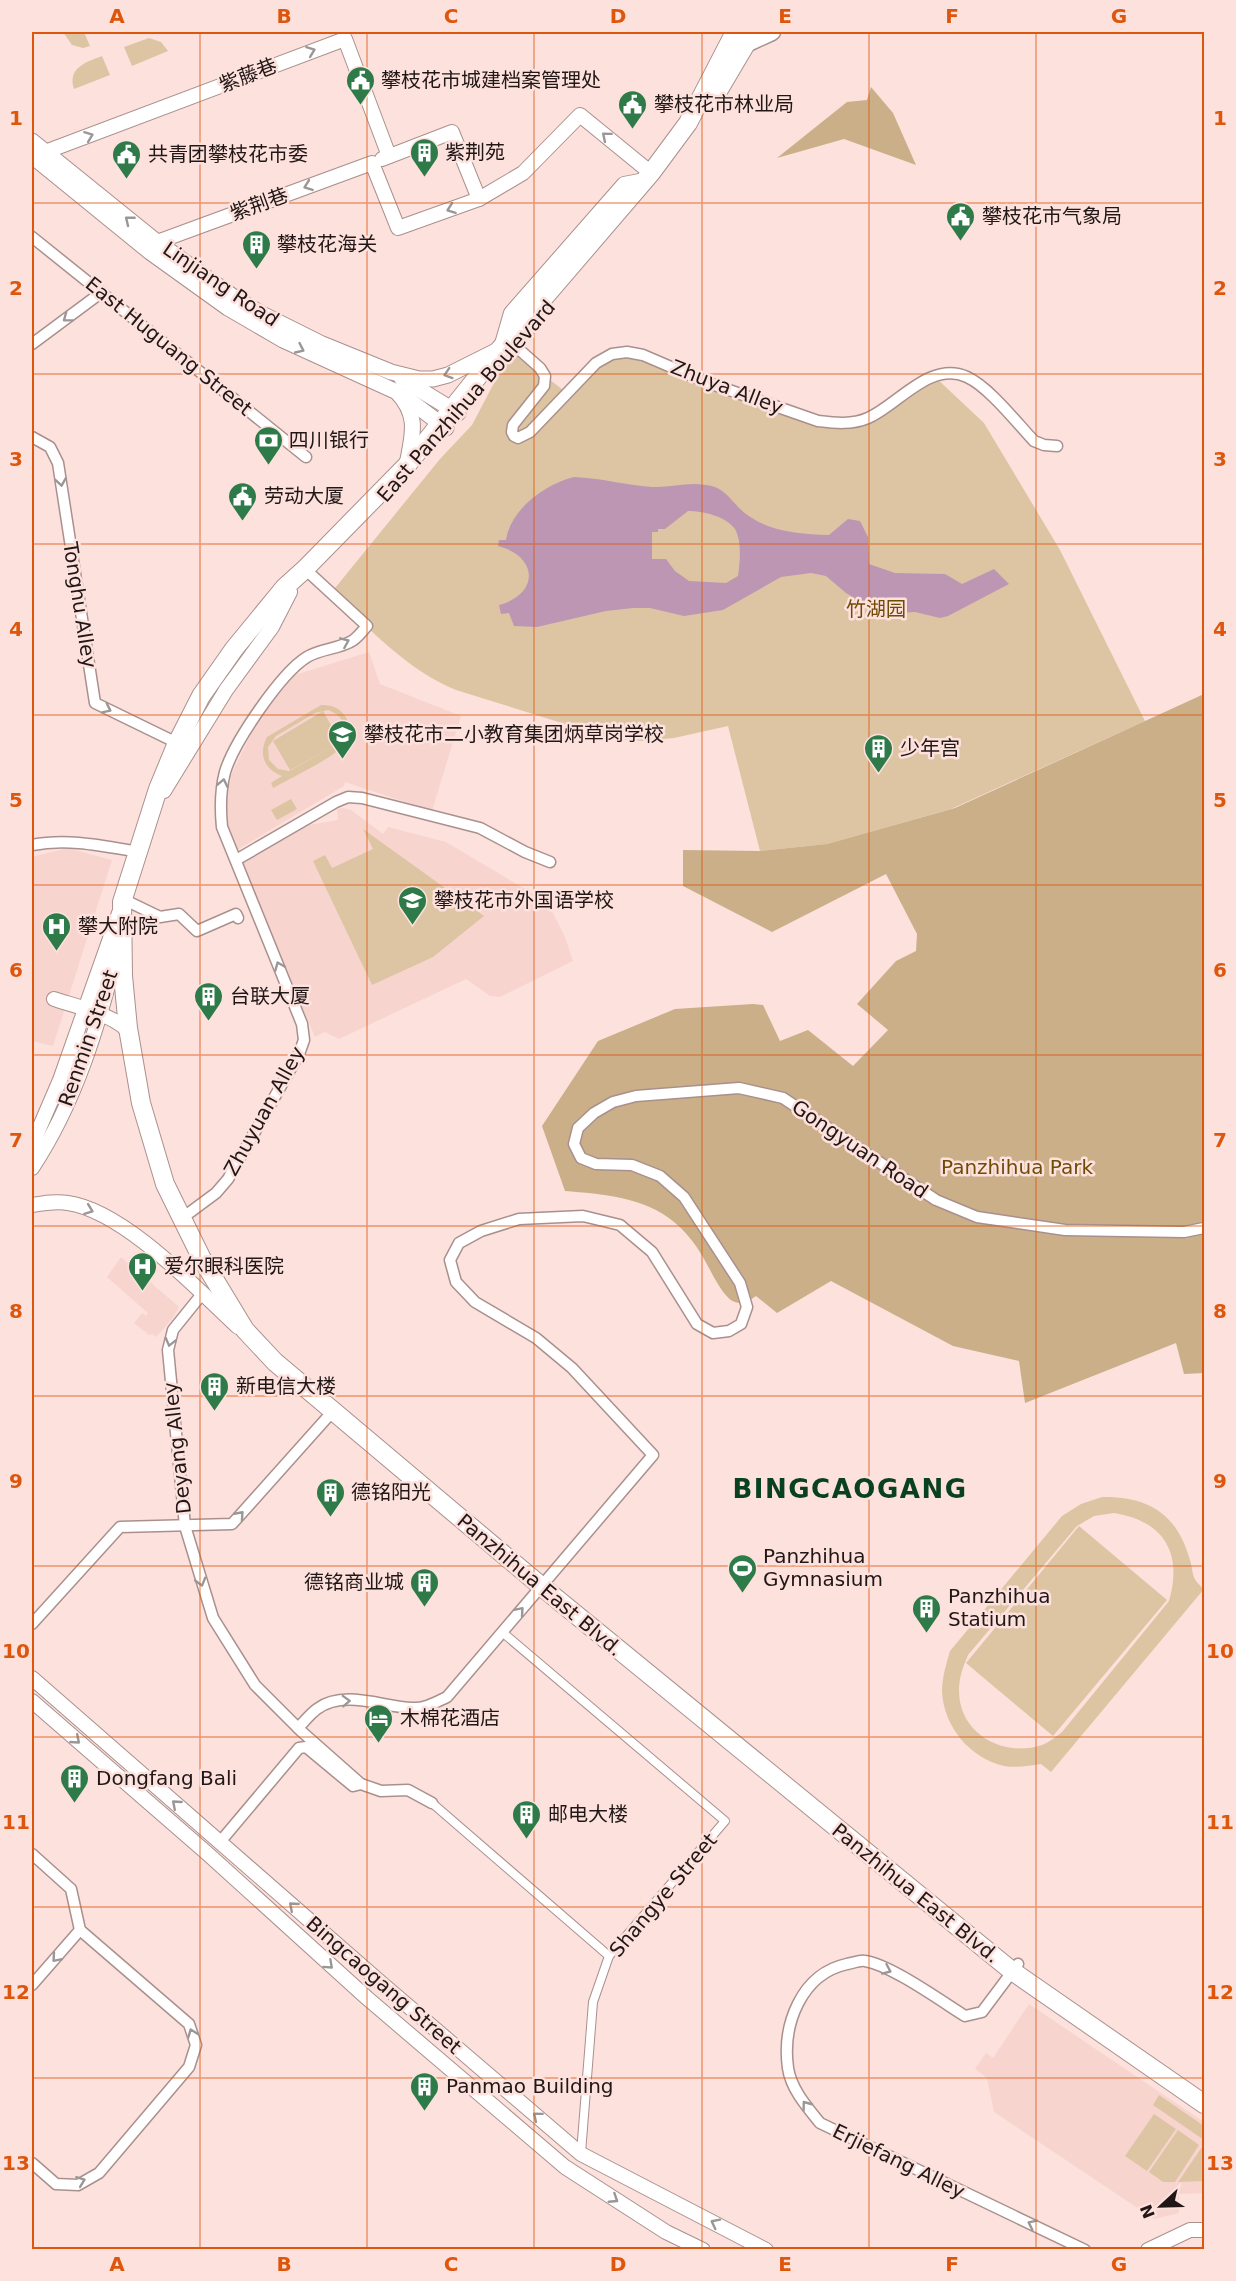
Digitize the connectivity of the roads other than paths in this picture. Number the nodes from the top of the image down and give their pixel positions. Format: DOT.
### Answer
graph roads {
  1 [pos="772,32"];
  2 [pos="745,35"];
  3 [pos="32,141"];
  4 [pos="38,156"];
  5 [pos="388,156"];
  6 [pos="372,163"];
  7 [pos="648,177"];
  8 [pos="479,198"];
  9 [pos="32,237"];
  10 [pos="153,247"];
  11 [pos="102,292"];
  12 [pos="32,344"];
  13 [pos="507,345"];
  14 [pos="391,372"];
  15 [pos="397,392"];
  16 [pos="449,419"];
  17 [pos="32,437"];
  18 [pos="1057,446"];
  19 [pos="306,457"];
  20 [pos="407,465"];
  21 [pos="308,571"];
  22 [pos="287,590"];
  23 [pos="171,740"];
  24 [pos="161,790"];
  25 [pos="32,845"];
  26 [pos="139,852"];
  27 [pos="236,860"];
  28 [pos="550,862"];
  29 [pos="126,902"];
  30 [pos="238,918"];
  31 [pos="123,928"];
  32 [pos="54,999"];
  33 [pos="93,1011"];
  34 [pos="128,1028"];
  35 [pos="140,1056"];
  36 [pos="32,1141"];
  37 [pos="32,1168"];
  38 [pos="32,1205"];
  39 [pos="189,1213"];
  40 [pos="1204,1228"];
  41 [pos="202,1294"];
  42 [pos="274,1362"];
  43 [pos="333,1411"];
  44 [pos="185,1526"];
  45 [pos="545,1582"];
  46 [pos="32,1624"];
  47 [pos="502,1632"];
  48 [pos="36,1682"];
  49 [pos="32,1699"];
  50 [pos="298,1728"];
  51 [pos="361,1784"];
  52 [pos="432,1803"];
  53 [pos="220,1842"];
  54 [pos="32,1854"];
  55 [pos="80,1930"];
  56 [pos="609,1956"];
  57 [pos="1015,1968"];
  58 [pos="32,1985"];
  59 [pos="1204,2093"];
  60 [pos="1204,2104"];
  61 [pos="581,2154"];
  62 [pos="32,2163"];
  63 [pos="1204,2230"];
  64 [pos="704,2250"];
  65 [pos="766,2250"];
  66 [pos="1085,2250"];
  67 [pos="1148,2250"];
  1 -- 2 [label="main road"];
  2 -- 7 [label="highway, East Panzhihua Boulevard"];
  2 -- 13 [label="highway, East Panzhihua Boulevard"];
  3 -- 4 [label="main road, Linjiang Road"];
  4 -- 5 [label="street, 紫藤巷, one-way"];
  4 -- 10 [label="main road, Linjiang Road"];
  5 -- 6 [label="street, 紫荆巷"];
  5 -- 8 [label="street, 紫荆巷"];
  8 -- 6 [label="street, one-way"];
  6 -- 10 [label="street, 紫荆巷, one-way"];
  7 -- 8 [label="street, one-way"];
  7 -- 13 [label="highway, East Panzhihua Boulevard"];
  9 -- 11 [label="street, East Huguang Street"];
  10 -- 14 [label="main road, Linjiang Road"];
  10 -- 15 [label="main road, Linjiang Road, one-way"];
  11 -- 12 [label="street, one-way"];
  11 -- 19 [label="street, East Huguang Street"];
  13 -- 14 [label="main road, Linjiang Road, one-way"];
  13 -- 16 [label="highway, East Panzhihua Boulevard"];
  13 -- 18 [label="street, Zhuya Alley"];
  14 -- 16 [label="main road"];
  15 -- 16 [label="main road, Linjiang Road"];
  15 -- 20 [label="main road"];
  16 -- 20 [label="highway, East Panzhihua Boulevard"];
  16 -- 21 [label="highway, East Panzhihua Boulevard"];
  17 -- 23 [label="street, Tonghu Alley, one-way"];
  20 -- 21 [label="highway, East Panzhihua Boulevard"];
  21 -- 22 [label="highway, East Panzhihua Boulevard"];
  27 -- 21 [label="street, Zhuyuan Alley, one-way"];
  22 -- 23 [label="street"];
  22 -- 24 [label="highway, East Panzhihua Boulevard"];
  23 -- 24 [label="street"];
  24 -- 26 [label="highway, East Panzhihua Boulevard"];
  24 -- 29 [label="highway, East Panzhihua Boulevard"];
  25 -- 26 [label="street"];
  26 -- 29 [label="highway, East Panzhihua Boulevard"];
  27 -- 28 [label="street"];
  39 -- 27 [label="street, Zhuyuan Alley, one-way"];
  29 -- 30 [label="street"];
  29 -- 31 [label="highway, Panzhihua East Blvd."];
  29 -- 33 [label="street, Renmin Street"];
  29 -- 35 [label="highway, Panzhihua East Blvd."];
  31 -- 33 [label="street, Renmin Street"];
  31 -- 34 [label="highway, Panzhihua East Blvd."];
  32 -- 33 [label="street"];
  33 -- 34 [label="street"];
  33 -- 36 [label="street, Renmin Street"];
  33 -- 37 [label="street, Renmin Street"];
  34 -- 35 [label="street"];
  34 -- 42 [label="highway, Panzhihua East Blvd."];
  35 -- 39 [label="highway, Panzhihua East Blvd."];
  38 -- 41 [label="street, one-way"];
  39 -- 45 [label="highway, Panzhihua East Blvd."];
  40 -- 45 [label="street, Gongyuan Road"];
  41 -- 42 [label="street"];
  41 -- 44 [label="street, Deyang Alley, one-way"];
  42 -- 43 [label="highway, Panzhihua East Blvd."];
  44 -- 43 [label="street, one-way"];
  43 -- 45 [label="highway, Panzhihua East Blvd."];
  44 -- 46 [label="street, Deyang Alley"];
  44 -- 50 [label="street, one-way"];
  47 -- 45 [label="street, one-way"];
  45 -- 57 [label="highway, Panzhihua East Blvd."];
  50 -- 47 [label="street, one-way"];
  47 -- 56 [label="street, Shangye Street"];
  48 -- 49 [label="street"];
  53 -- 48 [label="street, Bingcaogang Street, one-way"];
  49 -- 64 [label="street, Bingcaogang Street, one-way"];
  50 -- 51 [label="street"];
  51 -- 52 [label="street"];
  51 -- 53 [label="street"];
  52 -- 56 [label="street"];
  61 -- 53 [label="street, Bingcaogang Street, one-way"];
  54 -- 55 [label="street"];
  55 -- 58 [label="street, one-way"];
  62 -- 55 [label="street, one-way"];
  56 -- 61 [label="street, Shangye Street"];
  57 -- 59 [label="highway, Panzhihua East Blvd."];
  57 -- 60 [label="highway, Panzhihua East Blvd."];
  66 -- 57 [label="street, Erjiefang Alley, one-way"];
  65 -- 61 [label="street, Bingcaogang Street, one-way"];
  63 -- 67 [label="street"];
}
